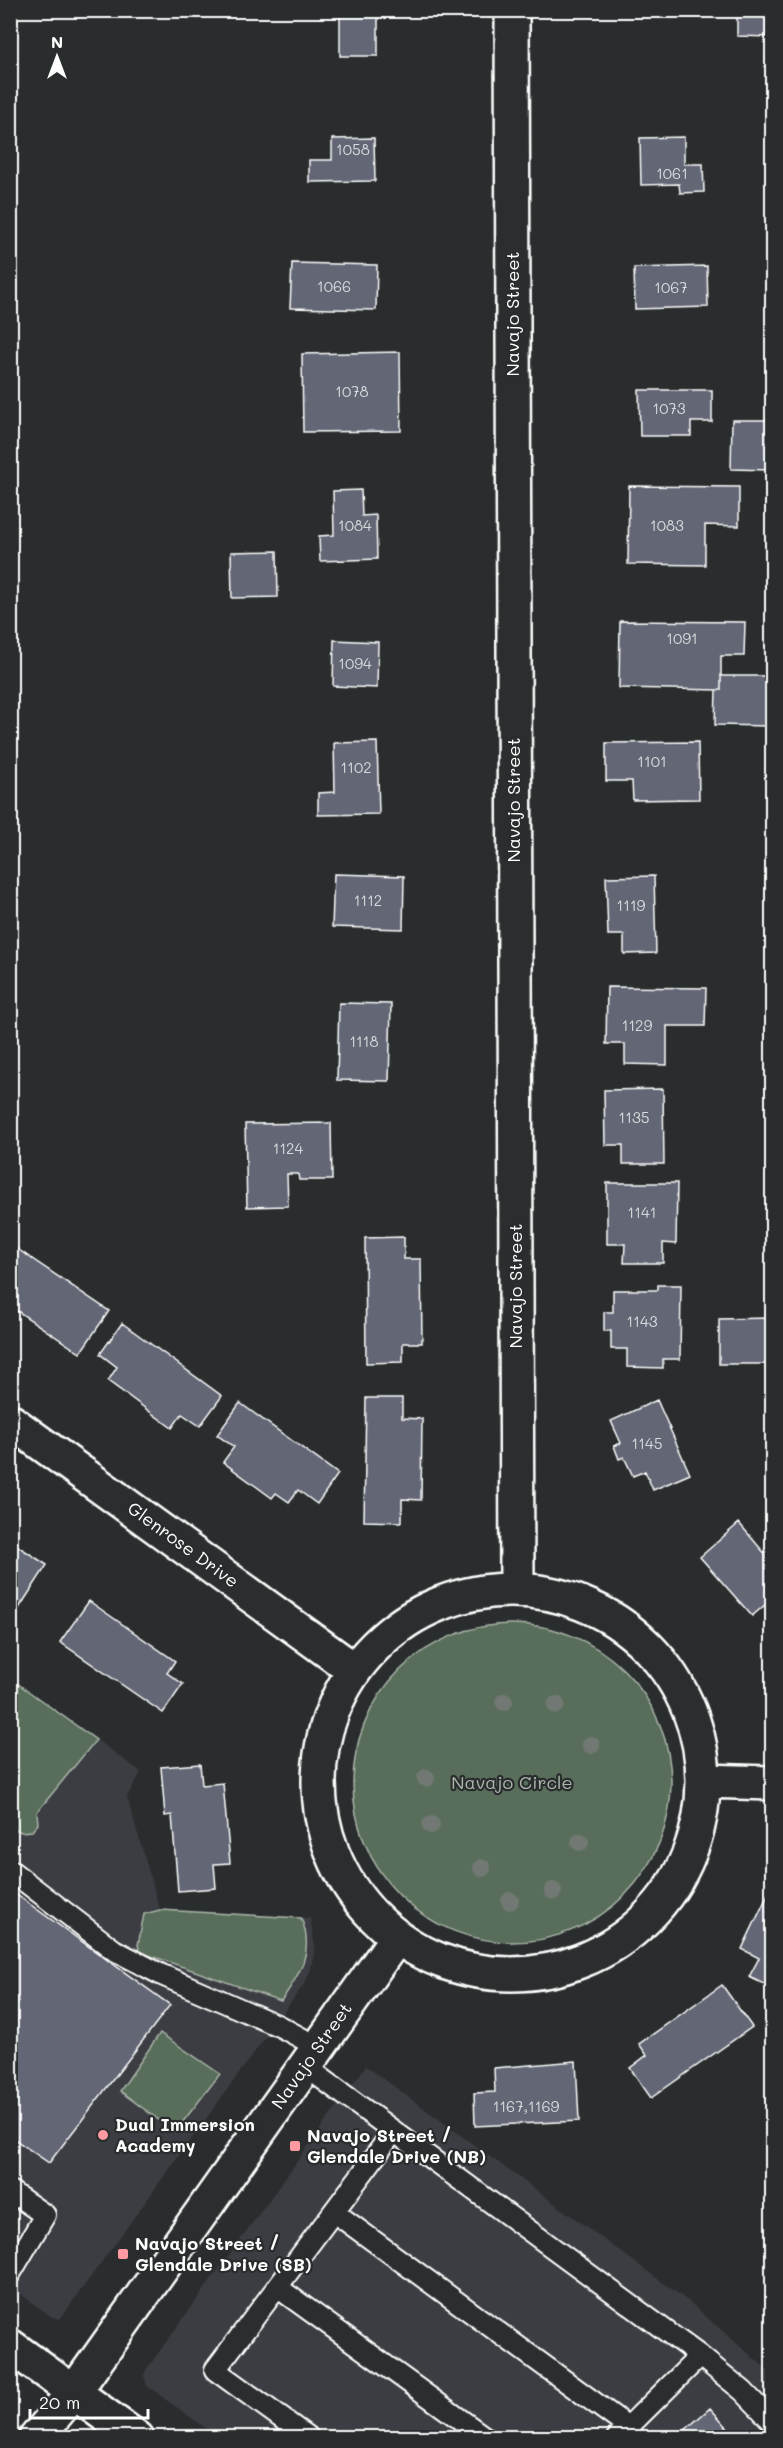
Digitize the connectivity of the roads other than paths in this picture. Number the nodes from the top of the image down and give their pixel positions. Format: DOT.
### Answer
graph roads {
  1 [pos="512,10"];
  2 [pos="10,1421"];
  3 [pos="517,1590"];
  4 [pos="354,1670"];
  5 [pos="704,1781"];
  6 [pos="772,1783"];
  7 [pos="10,1870"];
  8 [pos="397,1937"];
  9 [pos="312,2057"];
  10 [pos="394,2131"];
  11 [pos="10,2191"];
  12 [pos="334,2212"];
  13 [pos="10,2274"];
  14 [pos="277,2287"];
  15 [pos="10,2346"];
  16 [pos="700,2356"];
  17 [pos="74,2392"];
  18 [pos="772,2421"];
  19 [pos="623,2432"];
  20 [pos="36,2438"];
  21 [pos="138,2438"];
  22 [pos="309,2438"];
  23 [pos="486,2438"];
  1 -- 3 [label="street, Navajo Street"];
  2 -- 4 [label="street, Glenrose Drive"];
  3 -- 4 [label="street"];
  3 -- 5 [label="street"];
  4 -- 8 [label="street"];
  5 -- 6 [label="street"];
  5 -- 8 [label="street"];
  7 -- 9 [label="lane"];
  8 -- 9 [label="street, Navajo Street"];
  9 -- 10 [label="lane"];
  9 -- 17 [label="street, Navajo Street"];
  10 -- 12 [label="lane"];
  10 -- 16 [label="lane"];
  11 -- 13 [label="lane"];
  12 -- 14 [label="lane"];
  12 -- 19 [label="lane"];
  14 -- 22 [label="lane"];
  14 -- 23 [label="lane"];
  15 -- 17 [label="street"];
  16 -- 18 [label="lane"];
  16 -- 19 [label="lane"];
  17 -- 20 [label="street, Navajo Street"];
  17 -- 21 [label="street"];
}
